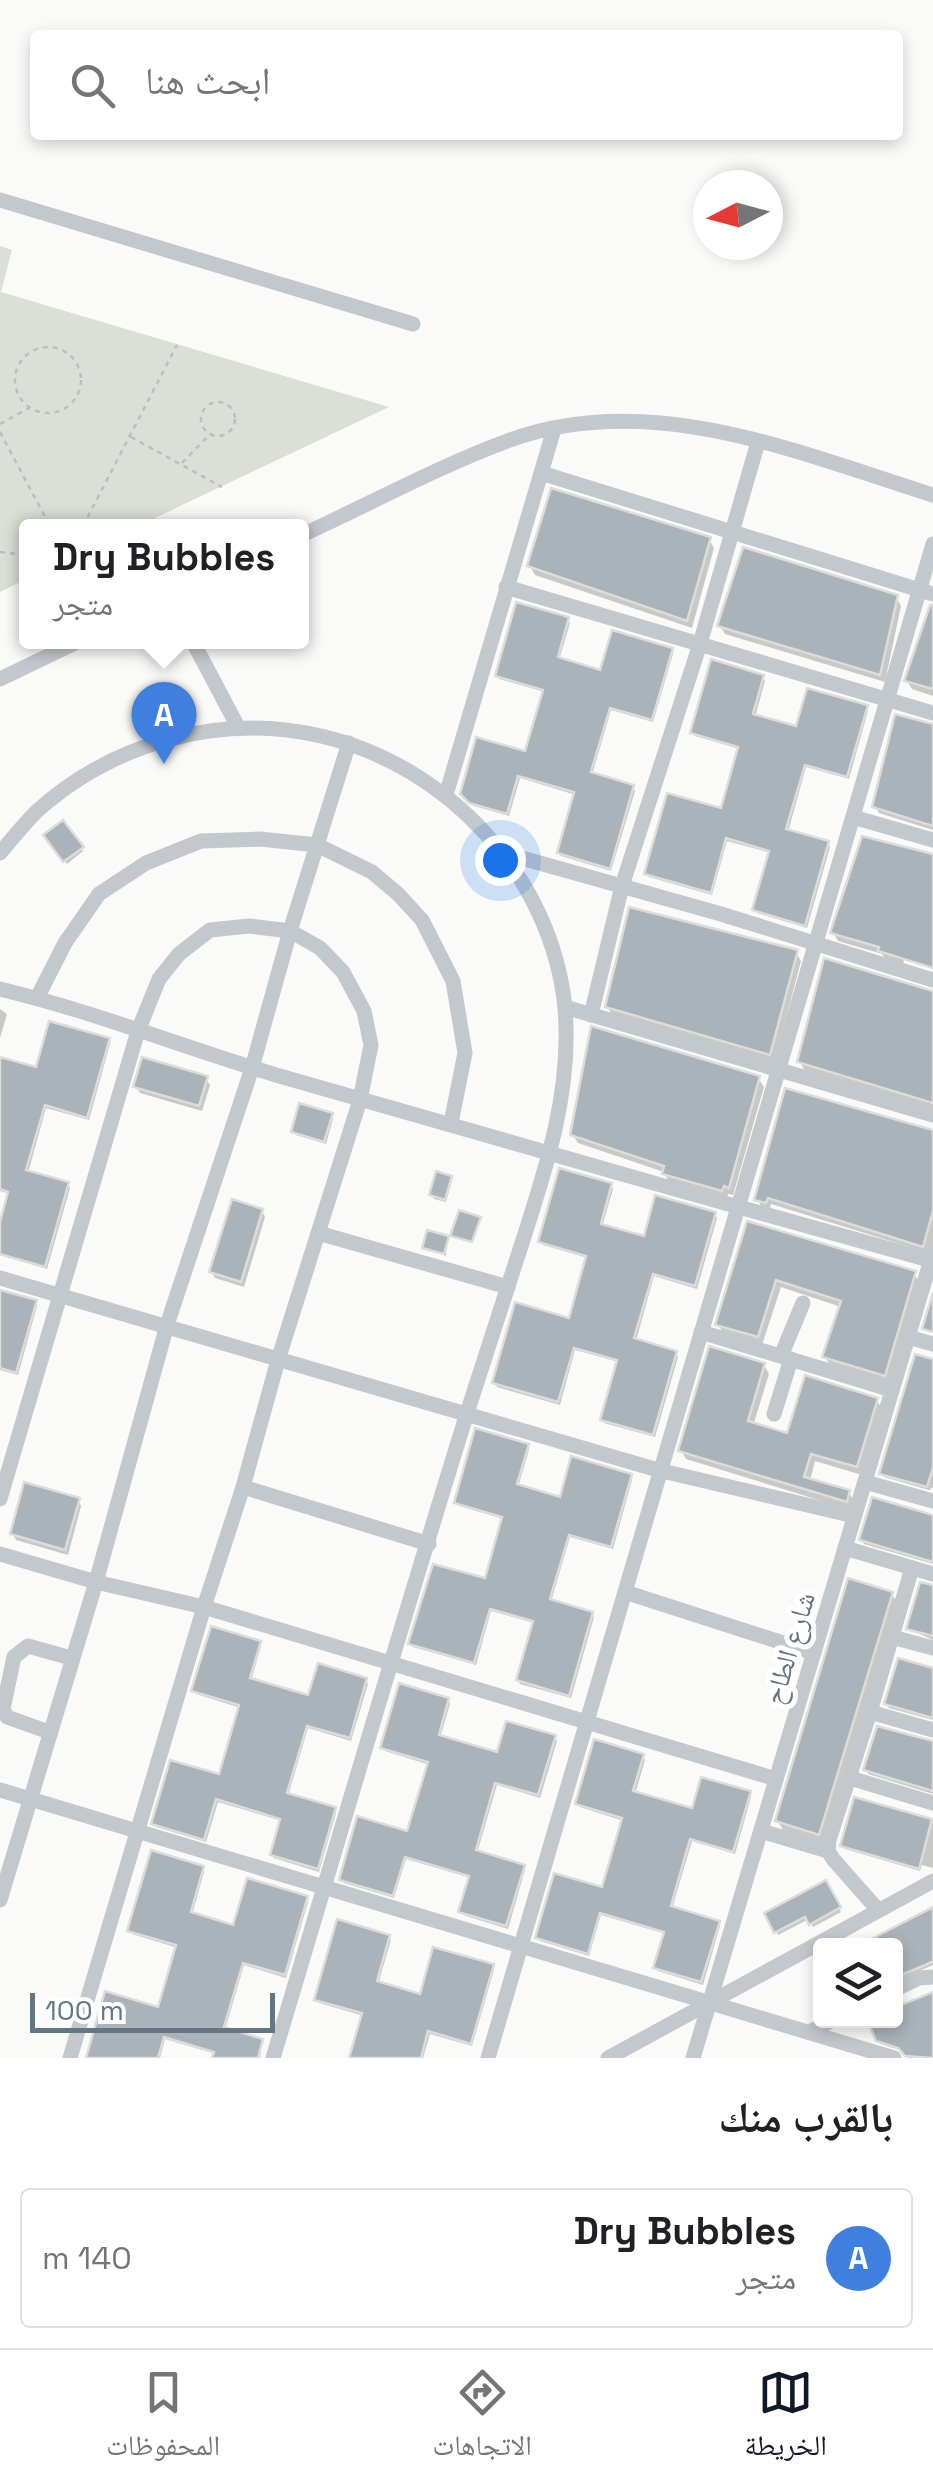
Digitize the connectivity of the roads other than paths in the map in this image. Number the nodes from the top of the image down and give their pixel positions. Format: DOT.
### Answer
graph roads {
  1 [pos="0,200"];
  2 [pos="413,324"];
  3 [pos="554,429"];
  4 [pos="758,442"];
  5 [pos="541,473"];
  6 [pos="933,495"];
  7 [pos="730,532"];
  8 [pos="309,533"];
  9 [pos="933,544"];
  10 [pos="506,587"];
  11 [pos="926,592"];
  12 [pos="699,646"];
  13 [pos="62,649"];
  14 [pos="197,649"];
  15 [pos="0,679"];
  16 [pos="888,701"];
  17 [pos="933,713"];
  18 [pos="238,728"];
  19 [pos="348,742"];
  20 [pos="446,795"];
  21 [pos="853,816"];
  22 [pos="933,840"];
  23 [pos="317,845"];
  24 [pos="0,853"];
  25 [pos="504,853"];
  26 [pos="622,886"];
  27 [pos="290,931"];
  28 [pos="815,944"];
  29 [pos="933,980"];
  30 [pos="0,989"];
  31 [pos="36,998"];
  32 [pos="565,1007"];
  33 [pos="591,1015"];
  34 [pos="138,1032"];
  35 [pos="252,1068"];
  36 [pos="778,1070"];
  37 [pos="360,1100"];
  38 [pos="933,1115"];
  39 [pos="451,1124"];
  40 [pos="550,1156"];
  41 [pos="740,1209"];
  42 [pos="318,1233"];
  43 [pos="932,1258"];
  44 [pos="0,1278"];
  45 [pos="508,1287"];
  46 [pos="61,1297"];
  47 [pos="803,1303"];
  48 [pos="167,1325"];
  49 [pos="701,1332"];
  50 [pos="908,1337"];
  51 [pos="933,1344"];
  52 [pos="786,1357"];
  53 [pos="278,1360"];
  54 [pos="892,1390"];
  55 [pos="467,1414"];
  56 [pos="774,1414"];
  57 [pos="658,1470"];
  58 [pos="865,1482"];
  59 [pos="243,1487"];
  60 [pos="0,1499"];
  61 [pos="933,1500"];
  62 [pos="854,1516"];
  63 [pos="429,1544"];
  64 [pos="845,1548"];
  65 [pos="0,1554"];
  66 [pos="912,1568"];
  67 [pos="933,1574"];
  68 [pos="96,1582"];
  69 [pos="625,1592"];
  70 [pos="204,1607"];
  71 [pos="892,1637"];
  72 [pos="933,1648"];
  73 [pos="814,1652"];
  74 [pos="71,1658"];
  75 [pos="392,1664"];
  76 [pos="870,1712"];
  77 [pos="586,1722"];
  78 [pos="933,1730"];
  79 [pos="49,1732"];
  80 [pos="850,1778"];
  81 [pos="776,1780"];
  82 [pos="0,1790"];
  83 [pos="30,1800"];
  84 [pos="933,1803"];
  85 [pos="137,1831"];
  86 [pos="761,1831"];
  87 [pos="828,1851"];
  88 [pos="933,1880"];
  89 [pos="325,1887"];
  90 [pos="0,1900"];
  91 [pos="878,1910"];
  92 [pos="521,1946"];
  93 [pos="933,1977"];
  94 [pos="903,1986"];
  95 [pos="710,2003"];
  96 [pos="817,2028"];
  97 [pos="809,2032"];
  98 [pos="70,2058"];
  99 [pos="273,2058"];
  100 [pos="488,2058"];
  101 [pos="608,2058"];
  102 [pos="693,2058"];
  103 [pos="894,2058"];
  1 -- 2 [label="street"];
  3 -- 4 [label="street"];
  3 -- 5 [label="street"];
  3 -- 8 [label="street"];
  4 -- 6 [label="street"];
  4 -- 7 [label="street"];
  5 -- 7 [label="street"];
  5 -- 10 [label="street"];
  7 -- 11 [label="street"];
  7 -- 12 [label="street"];
  9 -- 11 [label="street"];
  10 -- 12 [label="street"];
  10 -- 20 [label="street"];
  11 -- 16 [label="street"];
  12 -- 16 [label="street"];
  12 -- 26 [label="street"];
  13 -- 15 [label="street"];
  14 -- 18 [label="street"];
  16 -- 17 [label="street"];
  16 -- 21 [label="street"];
  18 -- 19 [label="street"];
  18 -- 24 [label="street"];
  19 -- 20 [label="street"];
  19 -- 23 [label="street"];
  20 -- 25 [label="street"];
  21 -- 22 [label="street"];
  21 -- 28 [label="street"];
  23 -- 27 [label="street"];
  23 -- 31 [label="street"];
  23 -- 39 [label="street"];
  25 -- 26 [label="street"];
  25 -- 32 [label="street"];
  26 -- 28 [label="street"];
  26 -- 33 [label="street"];
  27 -- 34 [label="street"];
  27 -- 35 [label="street"];
  27 -- 37 [label="street"];
  28 -- 29 [label="street"];
  28 -- 36 [label="street"];
  30 -- 31 [label="street"];
  31 -- 34 [label="street"];
  32 -- 33 [label="street"];
  32 -- 40 [label="street"];
  33 -- 36 [label="street"];
  34 -- 35 [label="street"];
  34 -- 46 [label="street"];
  35 -- 37 [label="street"];
  35 -- 48 [label="street"];
  36 -- 38 [label="street"];
  36 -- 41 [label="street"];
  37 -- 39 [label="street"];
  37 -- 42 [label="street"];
  39 -- 40 [label="street"];
  40 -- 41 [label="street"];
  40 -- 45 [label="street"];
  41 -- 43 [label="street"];
  41 -- 49 [label="street"];
  42 -- 45 [label="street"];
  42 -- 53 [label="street"];
  43 -- 50 [label="street, شارع الطاح"];
  44 -- 46 [label="street"];
  45 -- 55 [label="street"];
  46 -- 48 [label="street"];
  46 -- 60 [label="street"];
  47 -- 52 [label="street"];
  48 -- 53 [label="street"];
  48 -- 68 [label="street"];
  49 -- 52 [label="street"];
  49 -- 57 [label="street"];
  50 -- 51 [label="street"];
  50 -- 54 [label="street, شارع الطاح"];
  52 -- 54 [label="street"];
  52 -- 56 [label="street"];
  53 -- 55 [label="street"];
  53 -- 59 [label="street"];
  54 -- 58 [label="street, شارع الطاح"];
  55 -- 57 [label="street"];
  55 -- 63 [label="street"];
  57 -- 62 [label="street"];
  57 -- 69 [label="street"];
  58 -- 61 [label="street"];
  58 -- 62 [label="street, شارع الطاح"];
  59 -- 63 [label="street"];
  59 -- 70 [label="street"];
  62 -- 64 [label="street, شارع الطاح"];
  63 -- 75 [label="street"];
  64 -- 66 [label="street"];
  64 -- 73 [label="street, شارع الطاح"];
  65 -- 68 [label="street"];
  66 -- 67 [label="street"];
  66 -- 71 [label="street"];
  68 -- 70 [label="street"];
  68 -- 74 [label="street"];
  69 -- 73 [label="street"];
  69 -- 77 [label="street"];
  70 -- 75 [label="street"];
  70 -- 85 [label="street"];
  71 -- 72 [label="street"];
  71 -- 76 [label="street"];
  73 -- 81 [label="street, شارع الطاح"];
  74 -- 79 [label="street"];
  74 -- 79 [label="street"];
  75 -- 77 [label="street"];
  75 -- 89 [label="street"];
  76 -- 78 [label="street"];
  76 -- 80 [label="street"];
  77 -- 81 [label="street"];
  77 -- 92 [label="street"];
  79 -- 83 [label="street"];
  80 -- 84 [label="street"];
  80 -- 87 [label="street"];
  81 -- 86 [label="street, شارع الطاح"];
  82 -- 83 [label="street"];
  83 -- 85 [label="street"];
  83 -- 90 [label="street"];
  85 -- 89 [label="street"];
  85 -- 98 [label="street"];
  86 -- 87 [label="street"];
  86 -- 95 [label="street, شارع الطاح"];
  87 -- 91 [label="street"];
  88 -- 91 [label="street"];
  89 -- 92 [label="street"];
  89 -- 99 [label="street"];
  91 -- 95 [label="street"];
  92 -- 95 [label="street"];
  92 -- 100 [label="street"];
  93 -- 94 [label="street"];
  95 -- 97 [label="street"];
  95 -- 101 [label="street"];
  95 -- 102 [label="street, شارع الطاح"];
  96 -- 97 [label="street"];
  97 -- 103 [label="street"];
}
